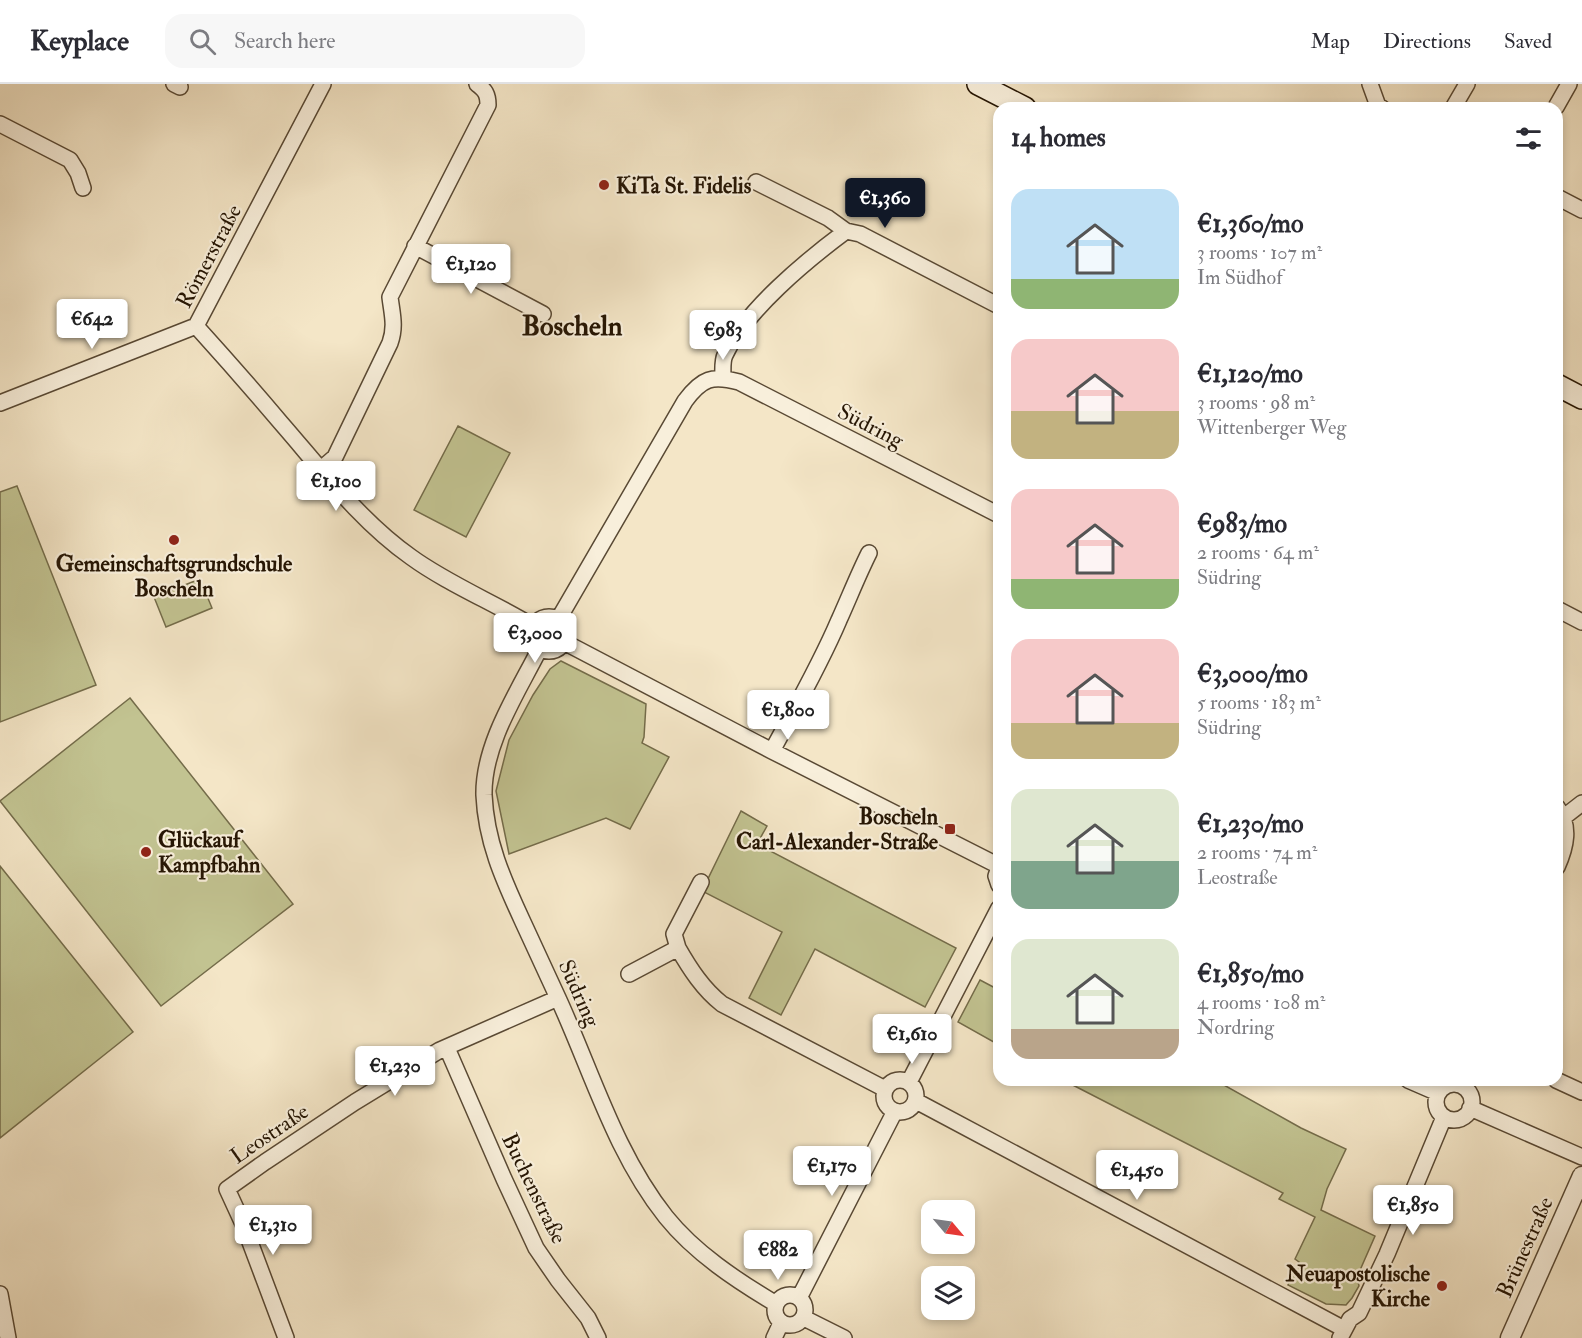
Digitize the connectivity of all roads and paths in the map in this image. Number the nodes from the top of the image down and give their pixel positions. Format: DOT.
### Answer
graph roads {
  1 [pos="323,84"];
  2 [pos="477,84"];
  3 [pos="978,84"];
  4 [pos="1370,84"];
  5 [pos="1467,84"];
  6 [pos="1569,84"];
  7 [pos="1013,102"];
  8 [pos="1377,102"];
  9 [pos="1457,102"];
  10 [pos="1559,102"];
  11 [pos="0,124"];
  12 [pos="756,182"];
  13 [pos="83,188"];
  14 [pos="1563,201"];
  15 [pos="1582,210"];
  16 [pos="846,231"];
  17 [pos="415,246"];
  18 [pos="993,303"];
  19 [pos="543,314"];
  20 [pos="196,326"];
  21 [pos="723,378"];
  22 [pos="1563,388"];
  23 [pos="1582,399"];
  24 [pos="0,403"];
  25 [pos="321,470"];
  26 [pos="993,512"];
  27 [pos="869,553"];
  28 [pos="1563,612"];
  29 [pos="558,620"];
  30 [pos="1582,622"];
  31 [pos="534,627"];
  32 [pos="564,642"];
  33 [pos="540,648"];
  34 [pos="772,751"];
  35 [pos="1582,803"];
  36 [pos="1563,811"];
  37 [pos="1563,818"];
  38 [pos="1563,845"];
  39 [pos="993,864"];
  40 [pos="701,882"];
  41 [pos="993,920"];
  42 [pos="678,948"];
  43 [pos="629,974"];
  44 [pos="558,998"];
  45 [pos="447,1048"];
  46 [pos="909,1082"];
  47 [pos="1563,1083"];
  48 [pos="1422,1086"];
  49 [pos="1446,1086"];
  50 [pos="1464,1086"];
  51 [pos="885,1089"];
  52 [pos="1582,1092"];
  53 [pos="1438,1093"];
  54 [pos="916,1101"];
  55 [pos="1470,1108"];
  56 [pos="895,1111"];
  57 [pos="1444,1117"];
  58 [pos="1582,1158"];
  59 [pos="1582,1176"];
  60 [pos="0,1294"];
  61 [pos="799,1298"];
  62 [pos="776,1304"];
  63 [pos="804,1318"];
  64 [pos="781,1323"];
  65 [pos="1342,1333"];
  66 [pos="9,1338"];
  67 [pos="286,1338"];
  68 [pos="598,1338"];
  69 [pos="774,1338"];
  70 [pos="844,1338"];
  71 [pos="1510,1338"];
  1 -- 20 [label="street, Römerstraße"];
  2 -- 17 [label="street"];
  3 -- 7 [label="main road"];
  4 -- 8 [label="street"];
  5 -- 9 [label="street"];
  6 -- 10 [label="street"];
  11 -- 13 [label="street"];
  12 -- 16 [label="street"];
  14 -- 15 [label="street"];
  16 -- 18 [label="street"];
  16 -- 21 [label="street"];
  17 -- 19 [label="street"];
  17 -- 25 [label="street"];
  20 -- 24 [label="street, Römerstraße"];
  20 -- 25 [label="street"];
  21 -- 26 [label="street, Südring"];
  21 -- 29 [label="street"];
  22 -- 23 [label="main road"];
  25 -- 31 [label="street"];
  27 -- 34 [label="street"];
  28 -- 30 [label="street"];
  29 -- 31 [label="street"];
  29 -- 32 [label="street"];
  31 -- 33 [label="street"];
  32 -- 33 [label="street"];
  32 -- 34 [label="street"];
  33 -- 44 [label="street, Südring"];
  34 -- 39 [label="street"];
  35 -- 36 [label="street"];
  37 -- 38 [label="street"];
  40 -- 42 [label="street"];
  41 -- 46 [label="street"];
  42 -- 43 [label="street"];
  42 -- 51 [label="street"];
  44 -- 45 [label="street, Leostraße"];
  44 -- 62 [label="street, Südring"];
  45 -- 67 [label="street, Leostraße"];
  45 -- 68 [label="street, Buchenstraße"];
  46 -- 51 [label="street"];
  46 -- 54 [label="street"];
  47 -- 52 [label="street"];
  48 -- 53 [label="street"];
  49 -- 53 [label="street"];
  50 -- 55 [label="street"];
  51 -- 56 [label="street"];
  53 -- 57 [label="street"];
  54 -- 56 [label="street"];
  54 -- 65 [label="street"];
  55 -- 57 [label="street"];
  55 -- 58 [label="street"];
  56 -- 61 [label="street"];
  57 -- 65 [label="street"];
  59 -- 71 [label="street, Brünestraße"];
  60 -- 66 [label="street"];
  61 -- 62 [label="street"];
  61 -- 63 [label="street"];
  62 -- 64 [label="street"];
  63 -- 64 [label="street"];
  63 -- 70 [label="street"];
  64 -- 69 [label="street"];
}
